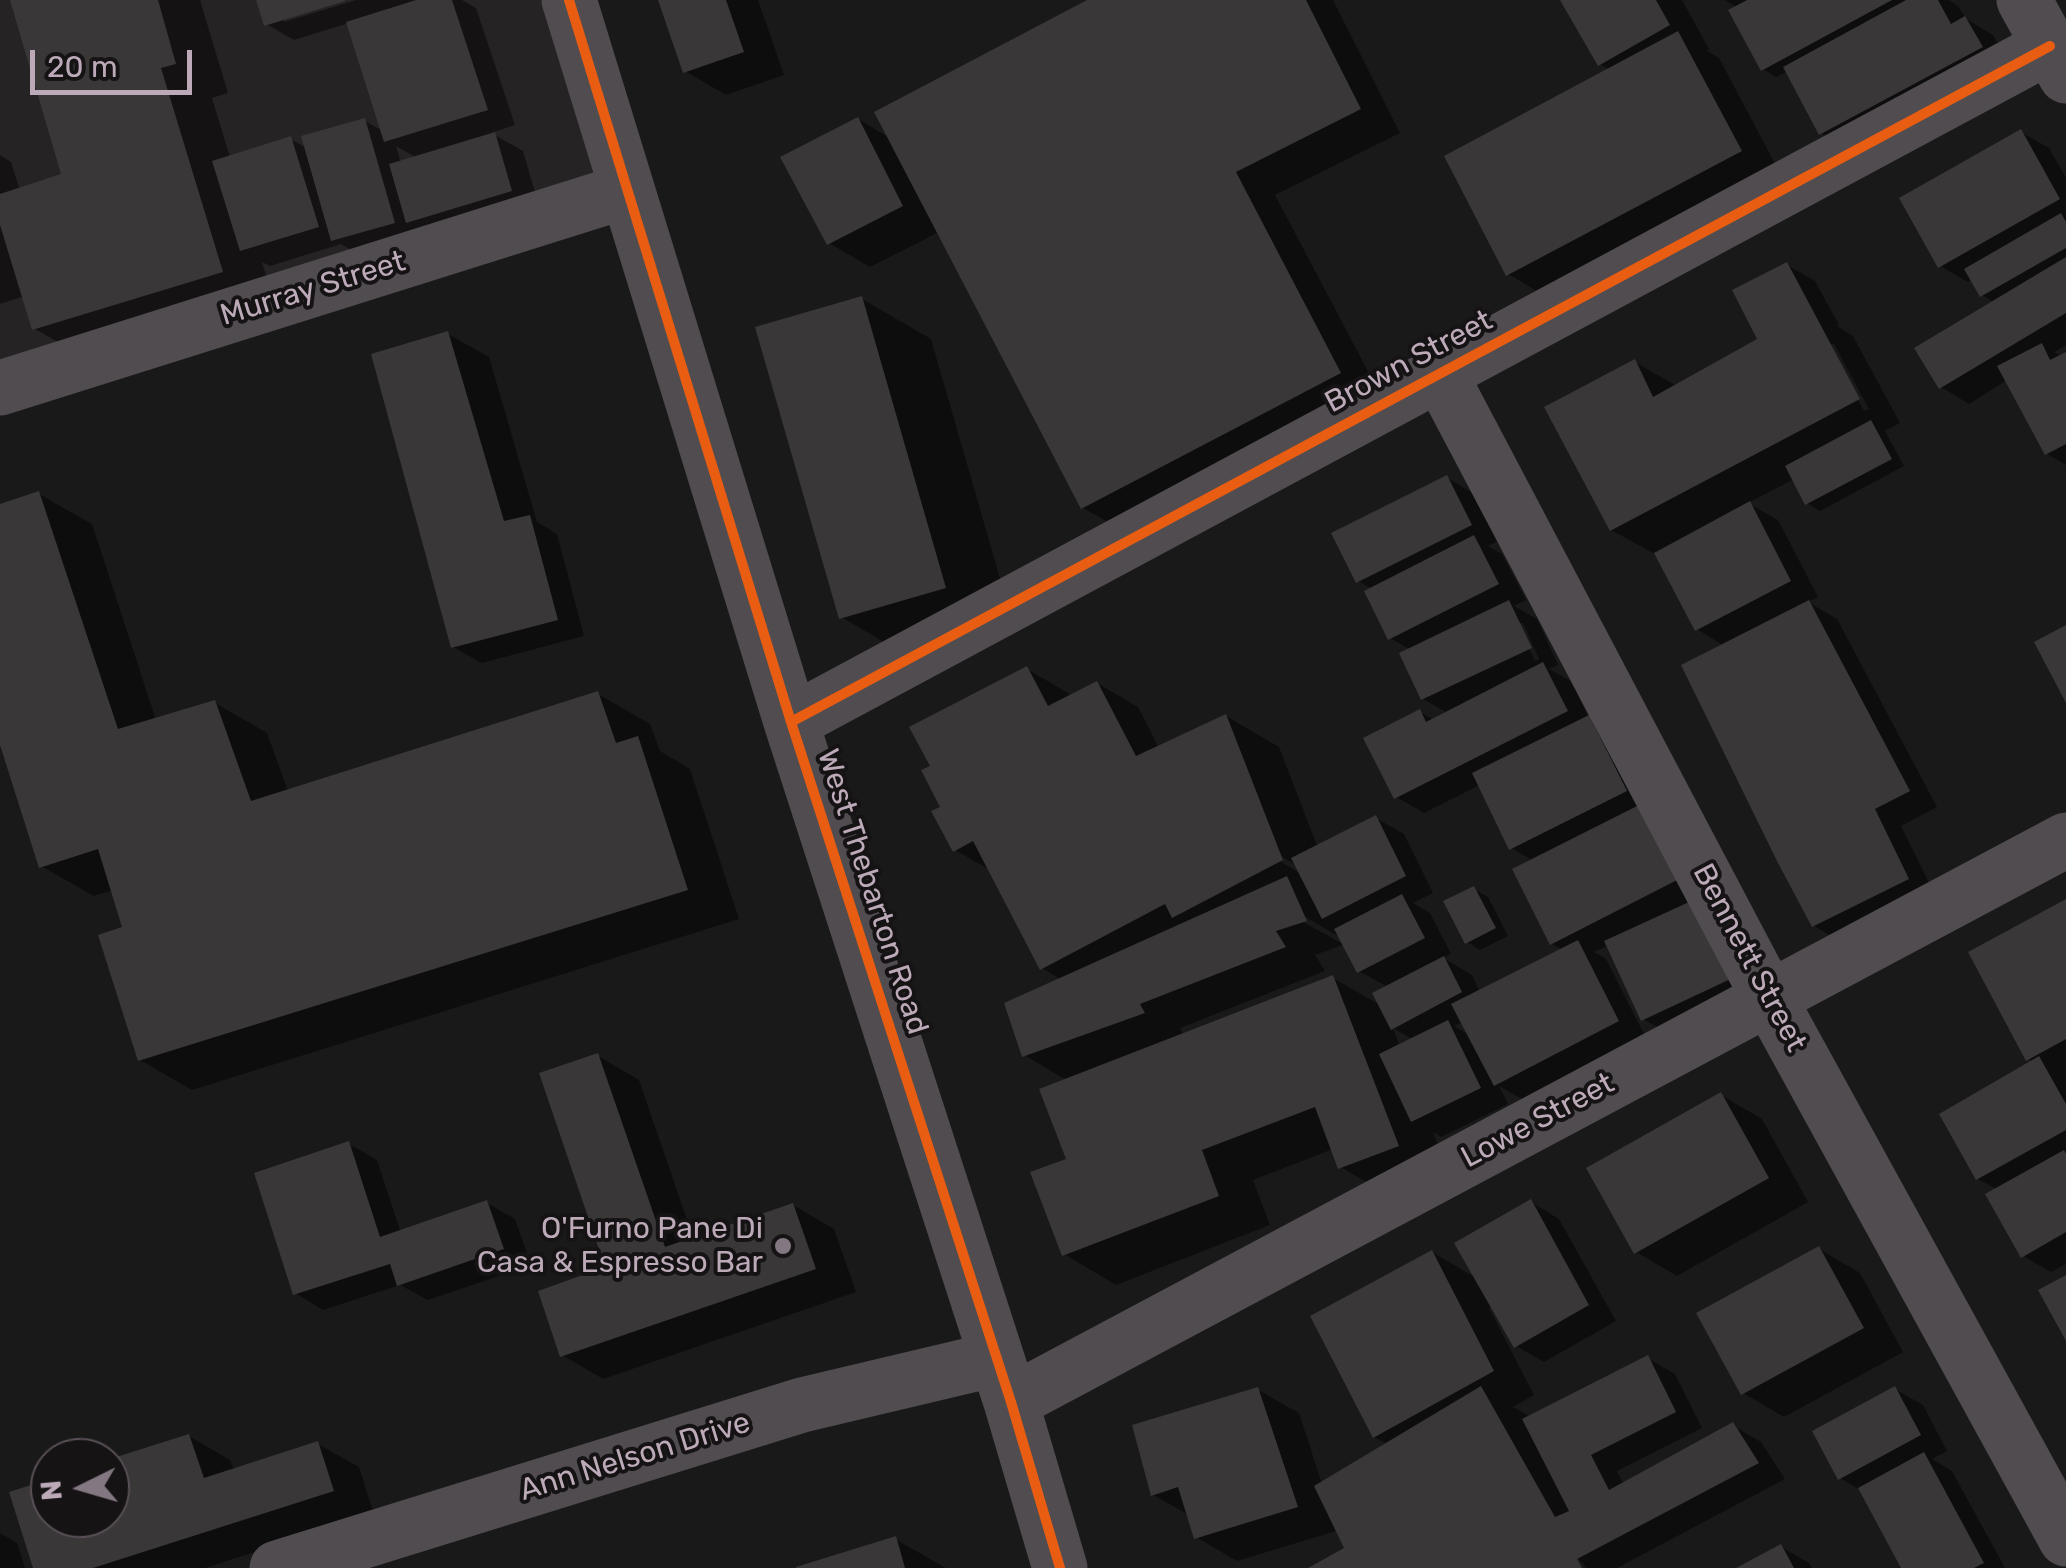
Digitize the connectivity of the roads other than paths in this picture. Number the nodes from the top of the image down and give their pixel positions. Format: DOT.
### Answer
graph roads {
  1 [pos="569,0"];
  2 [pos="2047,41"];
  3 [pos="626,191"];
  4 [pos="1440,374"];
  5 [pos="0,388"];
  6 [pos="791,722"];
  7 [pos="2066,840"];
  8 [pos="1769,998"];
  9 [pos="1004,1381"];
  10 [pos="2066,1539"];
  11 [pos="277,1568"];
  12 [pos="1060,1568"];
  1 -- 3 [label="street, West Thebarton Road"];
  2 -- 4 [label="street, Brown Street"];
  3 -- 5 [label="street, Murray Street"];
  3 -- 6 [label="street, West Thebarton Road"];
  4 -- 6 [label="street, Brown Street"];
  4 -- 8 [label="street, Bennett Street"];
  6 -- 9 [label="street, West Thebarton Road"];
  7 -- 8 [label="street, Lowe Street"];
  8 -- 9 [label="street, Lowe Street"];
  8 -- 10 [label="street, Bennett Street"];
  9 -- 11 [label="street, Ann Nelson Drive"];
  9 -- 12 [label="street, West Thebarton Road"];
}
